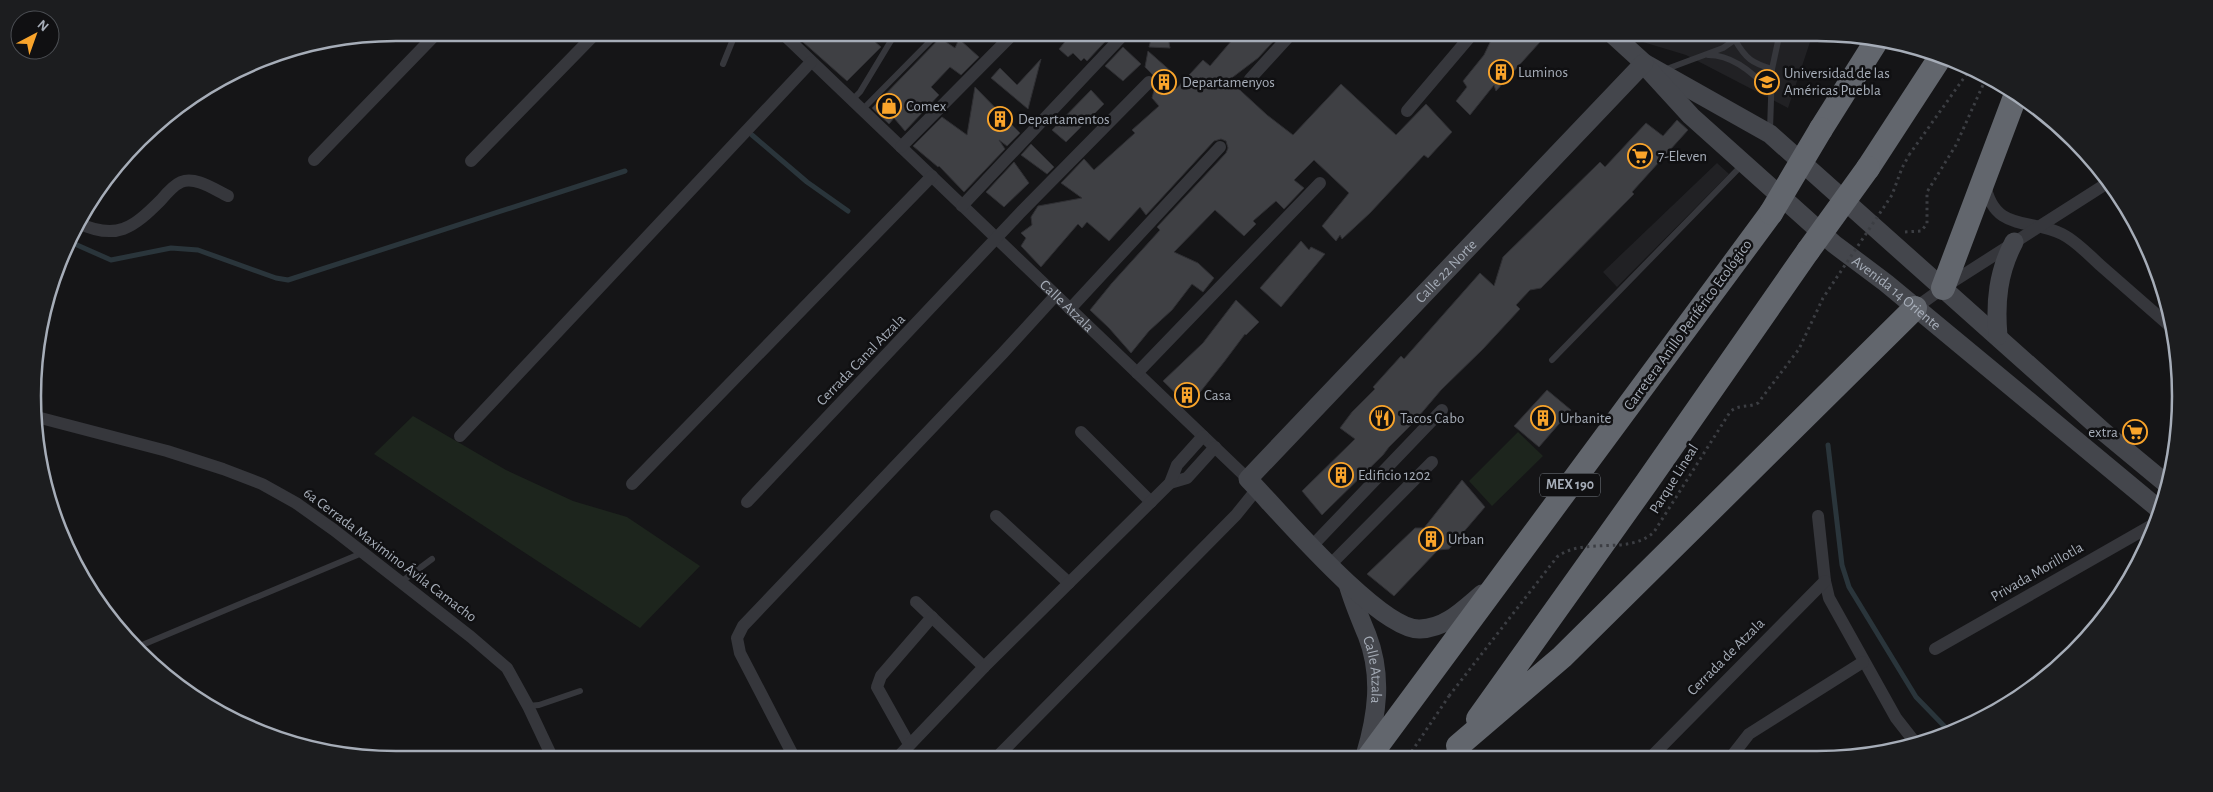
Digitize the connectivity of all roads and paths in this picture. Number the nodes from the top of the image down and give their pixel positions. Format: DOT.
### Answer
graph roads {
  1 [pos="429,41"];
  2 [pos="588,41"];
  3 [pos="732,41"];
  4 [pos="891,41"];
  5 [pos="929,41"];
  6 [pos="1006,41"];
  7 [pos="1118,41"];
  8 [pos="1285,41"];
  9 [pos="1466,41"];
  10 [pos="1620,41"];
  11 [pos="1734,41"];
  12 [pos="1737,41"];
  13 [pos="1778,41"];
  14 [pos="792,42"];
  15 [pos="1873,46"];
  16 [pos="1705,55"];
  17 [pos="812,62"];
  18 [pos="1937,62"];
  19 [pos="723,64"];
  20 [pos="1772,68"];
  21 [pos="1652,69"];
  22 [pos="1967,75"];
  23 [pos="1250,79"];
  24 [pos="1149,82"];
  25 [pos="1770,93"];
  26 [pos="852,100"];
  27 [pos="2014,101"];
  28 [pos="862,110"];
  29 [pos="1407,111"];
  30 [pos="1770,134"];
  31 [pos="901,147"];
  32 [pos="1220,147"];
  33 [pos="314,160"];
  34 [pos="471,161"];
  35 [pos="1744,164"];
  36 [pos="932,176"];
  37 [pos="1984,180"];
  38 [pos="1320,184"];
  39 [pos="2102,186"];
  40 [pos="228,196"];
  41 [pos="962,206"];
  42 [pos="85,226"];
  43 [pos="2039,226"];
  44 [pos="996,238"];
  45 [pos="2014,242"];
  46 [pos="1943,288"];
  47 [pos="1056,295"];
  48 [pos="1915,308"];
  49 [pos="1070,309"];
  50 [pos="2164,321"];
  51 [pos="1998,336"];
  52 [pos="1552,360"];
  53 [pos="1137,373"];
  54 [pos="1442,410"];
  55 [pos="42,418"];
  56 [pos="1081,432"];
  57 [pos="2105,433"];
  58 [pos="460,436"];
  59 [pos="1203,436"];
  60 [pos="1215,447"];
  61 [pos="2090,450"];
  62 [pos="1432,462"];
  63 [pos="2162,480"];
  64 [pos="632,484"];
  65 [pos="1170,484"];
  66 [pos="1253,484"];
  67 [pos="747,502"];
  68 [pos="1151,502"];
  69 [pos="2154,505"];
  70 [pos="996,516"];
  71 [pos="1818,516"];
  72 [pos="2146,528"];
  73 [pos="1312,546"];
  74 [pos="363,552"];
  75 [pos="432,559"];
  76 [pos="1330,565"];
  77 [pos="1502,578"];
  78 [pos="1825,581"];
  79 [pos="401,582"];
  80 [pos="1069,583"];
  81 [pos="1348,584"];
  82 [pos="916,602"];
  83 [pos="932,618"];
  84 [pos="143,645"];
  85 [pos="1935,649"];
  86 [pos="1863,662"];
  87 [pos="984,667"];
  88 [pos="580,691"];
  89 [pos="528,706"];
  90 [pos="1912,738"];
  91 [pos="909,744"];
  92 [pos="548,751"];
  93 [pos="791,751"];
  94 [pos="903,751"];
  95 [pos="1003,751"];
  96 [pos="1367,751"];
  97 [pos="1373,751"];
  98 [pos="1412,751"];
  99 [pos="1456,751"];
  100 [pos="1456,751"];
  101 [pos="1657,751"];
  102 [pos="1736,751"];
  1 -- 33 [label="street"];
  2 -- 34 [label="street"];
  3 -- 19 [label="lane"];
  4 -- 26 [label="lane"];
  5 -- 28 [label="lane"];
  6 -- 31 [label="street"];
  7 -- 41 [label="street"];
  8 -- 23 [label="street"];
  9 -- 29 [label="street"];
  10 -- 21 [label="main road, Avenida 14 Oriente"];
  11 -- 16 [label="lane"];
  12 -- 20 [label="lane"];
  13 -- 20 [label="lane"];
  14 -- 17 [label="street, Calle Atzala"];
  15 -- 77 [label="highway, Carretera Anillo Periférico Ecológico / MEX 190, bridge"];
  16 -- 21 [label="lane"];
  16 -- 25 [label="lane"];
  17 -- 26 [label="street, Calle Atzala"];
  17 -- 58 [label="street"];
  18 -- 99 [label="highway, bridge"];
  20 -- 25 [label="lane"];
  21 -- 30 [label="main road, Avenida 14 Oriente"];
  21 -- 35 [label="main road, Avenida 14 Oriente"];
  21 -- 66 [label="main road, Calle 22 Norte"];
  22 -- 98 [label="path, Parque Lineal, bridge"];
  24 -- 44 [label="street, Cerrada Canal Atzala"];
  25 -- 30 [label="lane"];
  26 -- 28 [label="street, Calle Atzala"];
  27 -- 37 [label="highway"];
  28 -- 31 [label="street, Calle Atzala"];
  30 -- 46 [label="main road, Avenida 14 Oriente"];
  31 -- 36 [label="street, Calle Atzala"];
  32 -- 49 [label="street"];
  35 -- 48 [label="main road, Avenida 14 Oriente"];
  35 -- 52 [label="lane"];
  36 -- 41 [label="street, Calle Atzala"];
  36 -- 64 [label="street"];
  37 -- 43 [label="street"];
  37 -- 46 [label="highway"];
  38 -- 53 [label="street"];
  39 -- 43 [label="street"];
  40 -- 42 [label="street"];
  41 -- 44 [label="street, Calle Atzala"];
  43 -- 45 [label="street"];
  43 -- 50 [label="street"];
  44 -- 47 [label="street, Calle Atzala"];
  44 -- 67 [label="street, Cerrada Canal Atzala"];
  45 -- 46 [label="street"];
  45 -- 51 [label="main road"];
  46 -- 48 [label="street"];
  46 -- 51 [label="main road, Avenida 14 Oriente"];
  47 -- 49 [label="street, Calle Atzala"];
  47 -- 93 [label="street"];
  48 -- 61 [label="main road, Avenida 14 Oriente"];
  48 -- 100 [label="highway"];
  49 -- 53 [label="street, Calle Atzala"];
  51 -- 57 [label="main road, Avenida 14 Oriente"];
  53 -- 59 [label="street, Calle Atzala"];
  54 -- 73 [label="street"];
  55 -- 74 [label="street, 6a Cerrada Maximino Ávila Camacho"];
  56 -- 68 [label="street"];
  57 -- 61 [label="main road"];
  57 -- 63 [label="main road, Avenida 14 Oriente"];
  59 -- 60 [label="street, Calle Atzala"];
  59 -- 65 [label="street"];
  60 -- 65 [label="street"];
  60 -- 66 [label="street, Calle Atzala"];
  61 -- 69 [label="main road, Avenida 14 Oriente"];
  62 -- 76 [label="street"];
  65 -- 68 [label="street"];
  66 -- 73 [label="main road, Calle Atzala"];
  66 -- 95 [label="street"];
  68 -- 80 [label="street"];
  70 -- 80 [label="street"];
  71 -- 78 [label="street"];
  72 -- 85 [label="street, Privada Morillotla"];
  73 -- 76 [label="main road, Calle Atzala"];
  74 -- 79 [label="street, 6a Cerrada Maximino Ávila Camacho"];
  74 -- 84 [label="lane"];
  75 -- 79 [label="lane"];
  76 -- 81 [label="main road, Calle Atzala"];
  77 -- 81 [label="main road, Calle Atzala"];
  77 -- 97 [label="highway, Carretera Anillo Periférico Ecológico / MEX 190"];
  78 -- 86 [label="street"];
  78 -- 101 [label="street, Cerrada de Atzala"];
  79 -- 89 [label="street, 6a Cerrada Maximino Ávila Camacho"];
  80 -- 87 [label="street"];
  81 -- 96 [label="main road, Calle Atzala"];
  82 -- 83 [label="street"];
  83 -- 87 [label="street"];
  83 -- 91 [label="street"];
  86 -- 90 [label="street"];
  86 -- 102 [label="street"];
  87 -- 91 [label="street"];
  88 -- 89 [label="lane"];
  89 -- 92 [label="street, 6a Cerrada Maximino Ávila Camacho"];
  91 -- 94 [label="street"];
}
